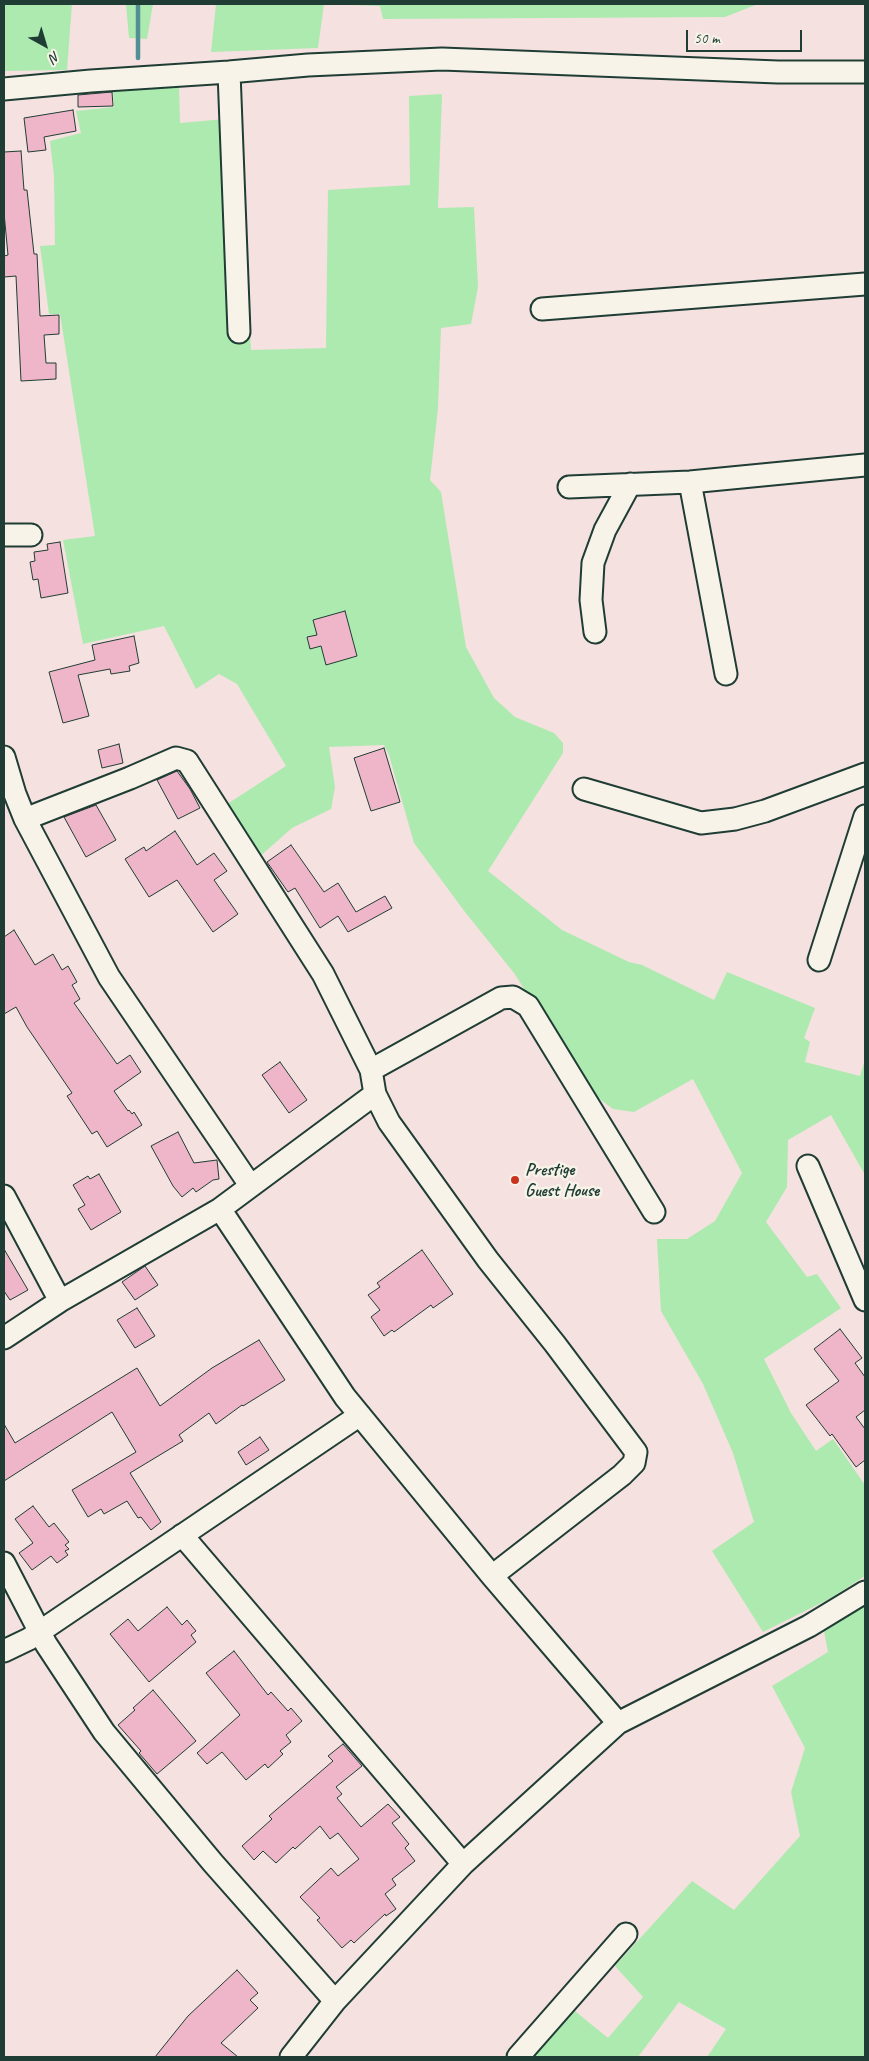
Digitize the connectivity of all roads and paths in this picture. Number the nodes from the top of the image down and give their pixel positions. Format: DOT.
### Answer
graph roads {
  1 [pos="229,72"];
  2 [pos="865,72"];
  3 [pos="4,89"];
  4 [pos="865,284"];
  5 [pos="542,309"];
  6 [pos="239,332"];
  7 [pos="865,465"];
  8 [pos="690,482"];
  9 [pos="630,484"];
  10 [pos="569,487"];
  11 [pos="4,535"];
  12 [pos="31,535"];
  13 [pos="595,632"];
  14 [pos="726,674"];
  15 [pos="4,757"];
  16 [pos="865,774"];
  17 [pos="584,789"];
  18 [pos="865,816"];
  19 [pos="25,819"];
  20 [pos="819,960"];
  21 [pos="371,1070"];
  22 [pos="374,1094"];
  23 [pos="808,1166"];
  24 [pos="250,1185"];
  25 [pos="4,1196"];
  26 [pos="220,1209"];
  27 [pos="654,1212"];
  28 [pos="865,1300"];
  29 [pos="60,1301"];
  30 [pos="4,1338"];
  31 [pos="360,1415"];
  32 [pos="182,1535"];
  33 [pos="4,1563"];
  34 [pos="492,1576"];
  35 [pos="865,1592"];
  36 [pos="40,1632"];
  37 [pos="4,1651"];
  38 [pos="618,1724"];
  39 [pos="463,1864"];
  40 [pos="626,1934"];
  41 [pos="335,2001"];
  42 [pos="290,2057"];
  43 [pos="518,2057"];
  1 -- 2 [label="street"];
  1 -- 3 [label="street"];
  1 -- 6 [label="street"];
  4 -- 5 [label="street"];
  7 -- 8 [label="street"];
  8 -- 9 [label="street"];
  8 -- 14 [label="street"];
  9 -- 10 [label="street"];
  9 -- 13 [label="street"];
  11 -- 12 [label="street"];
  15 -- 19 [label="street"];
  16 -- 17 [label="street"];
  18 -- 20 [label="street"];
  19 -- 21 [label="street"];
  19 -- 24 [label="street"];
  21 -- 22 [label="street"];
  21 -- 27 [label="street"];
  22 -- 24 [label="street"];
  22 -- 34 [label="street"];
  23 -- 28 [label="street"];
  24 -- 26 [label="street"];
  25 -- 29 [label="street"];
  26 -- 29 [label="street"];
  26 -- 31 [label="street"];
  29 -- 30 [label="street"];
  31 -- 32 [label="street"];
  31 -- 34 [label="street"];
  32 -- 36 [label="street"];
  32 -- 39 [label="street"];
  33 -- 36 [label="street"];
  34 -- 38 [label="street"];
  35 -- 38 [label="street"];
  36 -- 37 [label="street"];
  36 -- 41 [label="street"];
  38 -- 39 [label="street"];
  39 -- 41 [label="street"];
  40 -- 43 [label="street"];
  41 -- 42 [label="street"];
}
